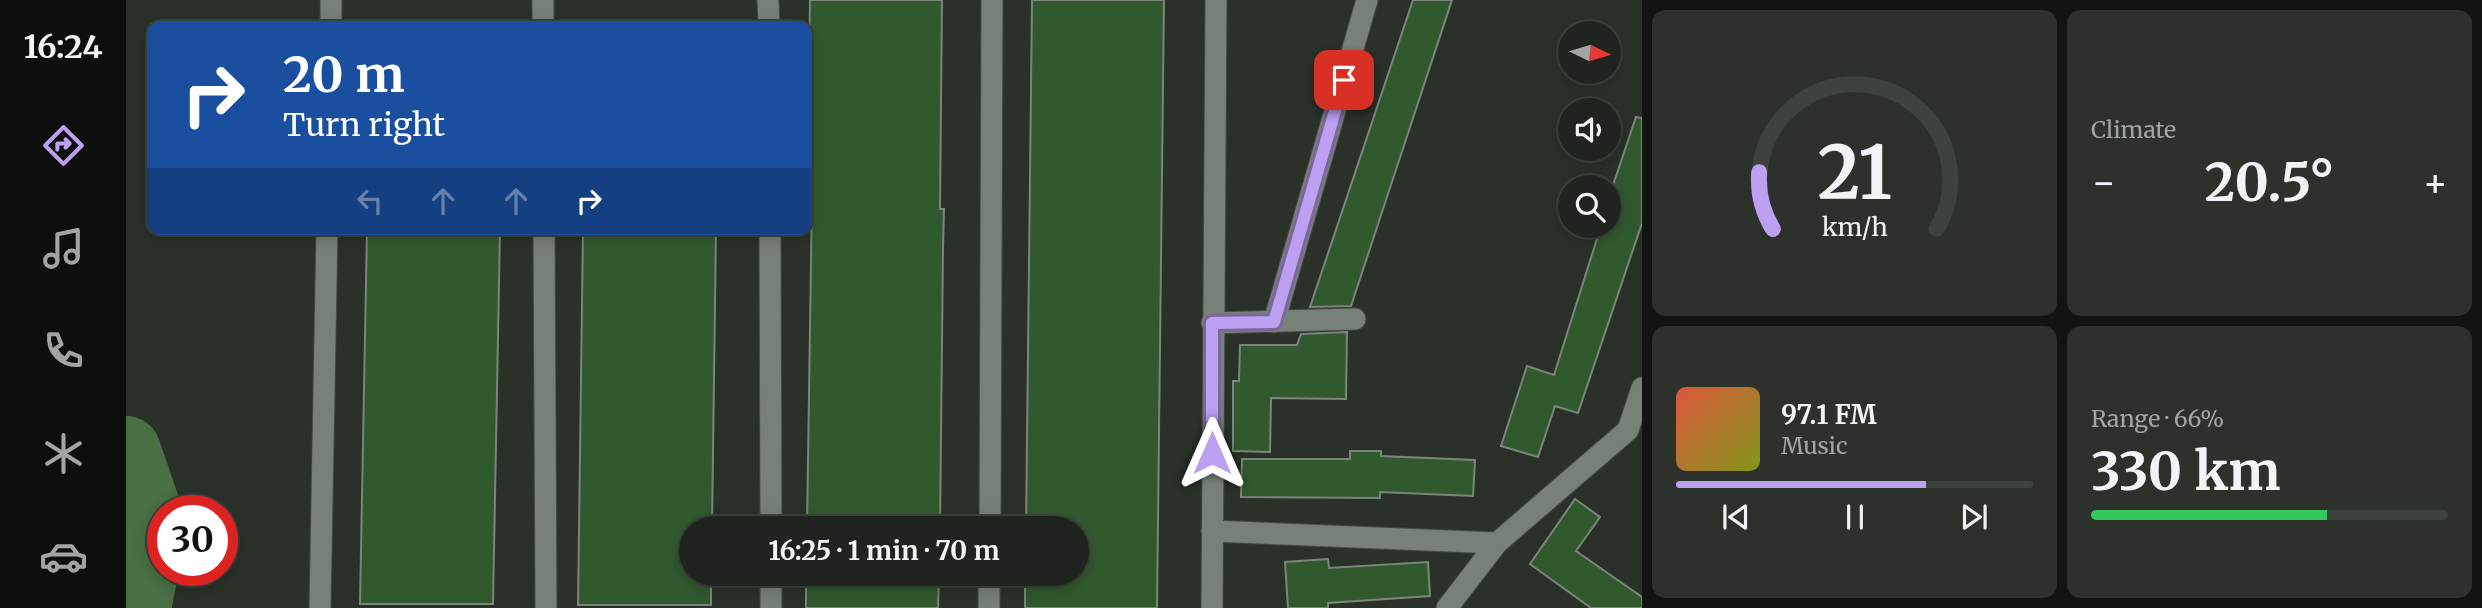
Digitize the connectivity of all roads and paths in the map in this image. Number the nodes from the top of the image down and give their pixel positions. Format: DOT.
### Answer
graph roads {
  1 [pos="331,0"];
  2 [pos="543,0"];
  3 [pos="768,0"];
  4 [pos="992,0"];
  5 [pos="1216,0"];
  6 [pos="1367,0"];
  7 [pos="331,21"];
  8 [pos="543,21"];
  9 [pos="769,21"];
  10 [pos="327,235"];
  11 [pos="544,235"];
  12 [pos="770,235"];
  13 [pos="1355,318"];
  14 [pos="1274,322"];
  15 [pos="1212,323"];
  16 [pos="1642,388"];
  17 [pos="1635,435"];
  18 [pos="771,516"];
  19 [pos="990,516"];
  20 [pos="1212,531"];
  21 [pos="1497,543"];
  22 [pos="771,586"];
  23 [pos="989,586"];
  24 [pos="320,608"];
  25 [pos="546,608"];
  26 [pos="771,608"];
  27 [pos="989,608"];
  28 [pos="1212,608"];
  29 [pos="1447,608"];
  1 -- 7 [label="street"];
  2 -- 8 [label="street"];
  3 -- 9 [label="street"];
  4 -- 19 [label="street"];
  5 -- 15 [label="street"];
  6 -- 14 [label="street"];
  10 -- 24 [label="street"];
  11 -- 25 [label="street"];
  12 -- 18 [label="street"];
  13 -- 14 [label="street"];
  14 -- 15 [label="street"];
  15 -- 20 [label="street"];
  16 -- 17 [label="street"];
  17 -- 21 [label="street"];
  20 -- 21 [label="street"];
  20 -- 28 [label="street"];
  21 -- 29 [label="street"];
  22 -- 26 [label="street"];
  23 -- 27 [label="street"];
}
